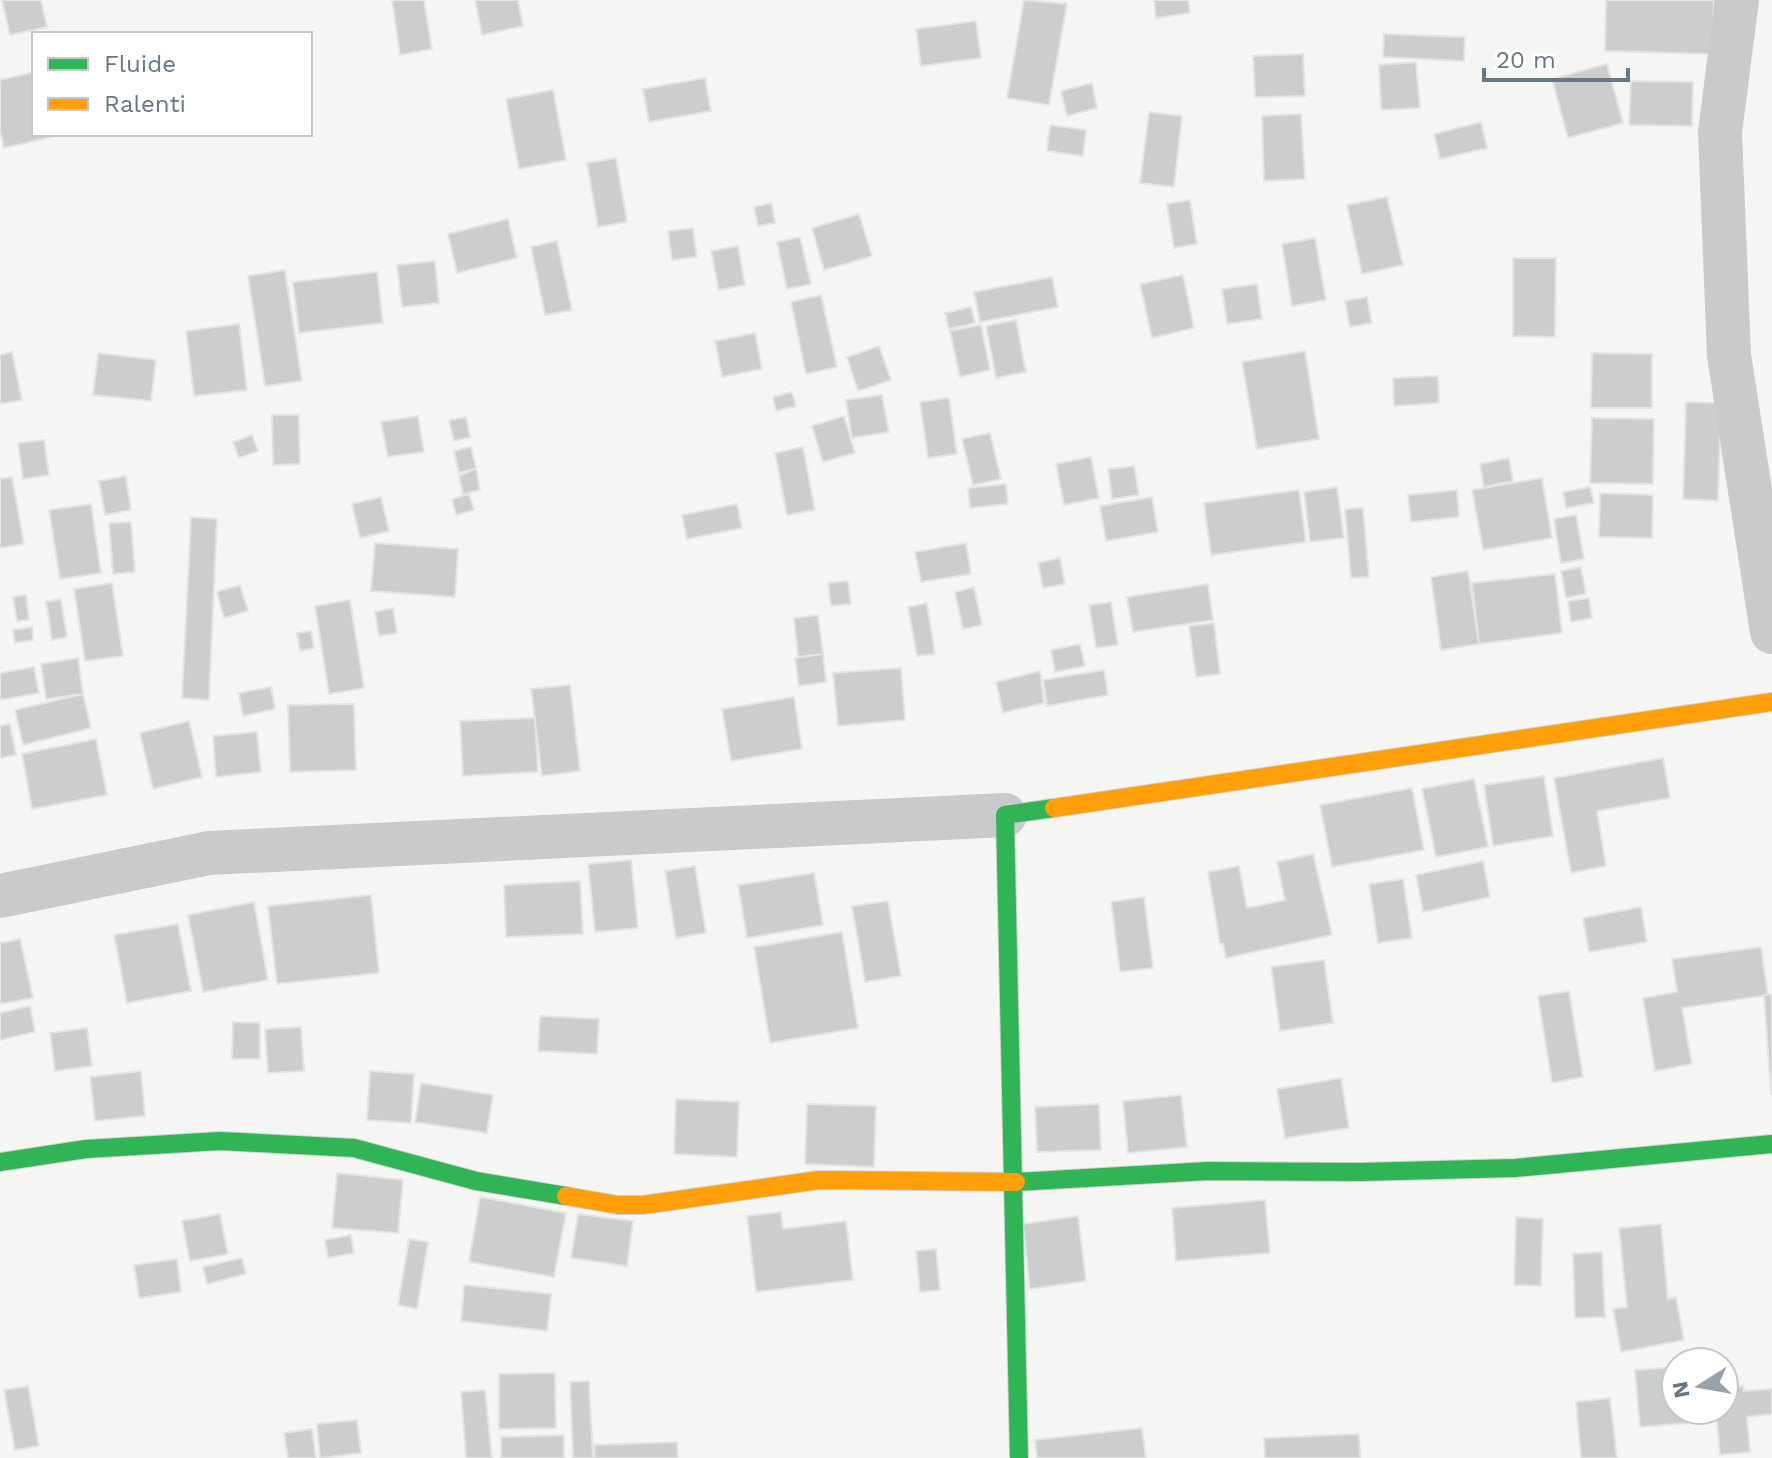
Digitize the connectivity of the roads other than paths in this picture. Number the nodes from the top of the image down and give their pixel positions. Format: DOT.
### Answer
graph roads {
  1 [pos="1737,0"];
  2 [pos="1772,632"];
  3 [pos="1772,702"];
  4 [pos="1005,815"];
  5 [pos="0,896"];
  6 [pos="1772,1144"];
  7 [pos="0,1162"];
  8 [pos="1013,1182"];
  9 [pos="1019,1458"];
  1 -- 2 [label="street"];
  3 -- 4 [label="street"];
  4 -- 5 [label="street"];
  4 -- 8 [label="street"];
  6 -- 8 [label="street"];
  7 -- 8 [label="street"];
  8 -- 9 [label="street"];
}
